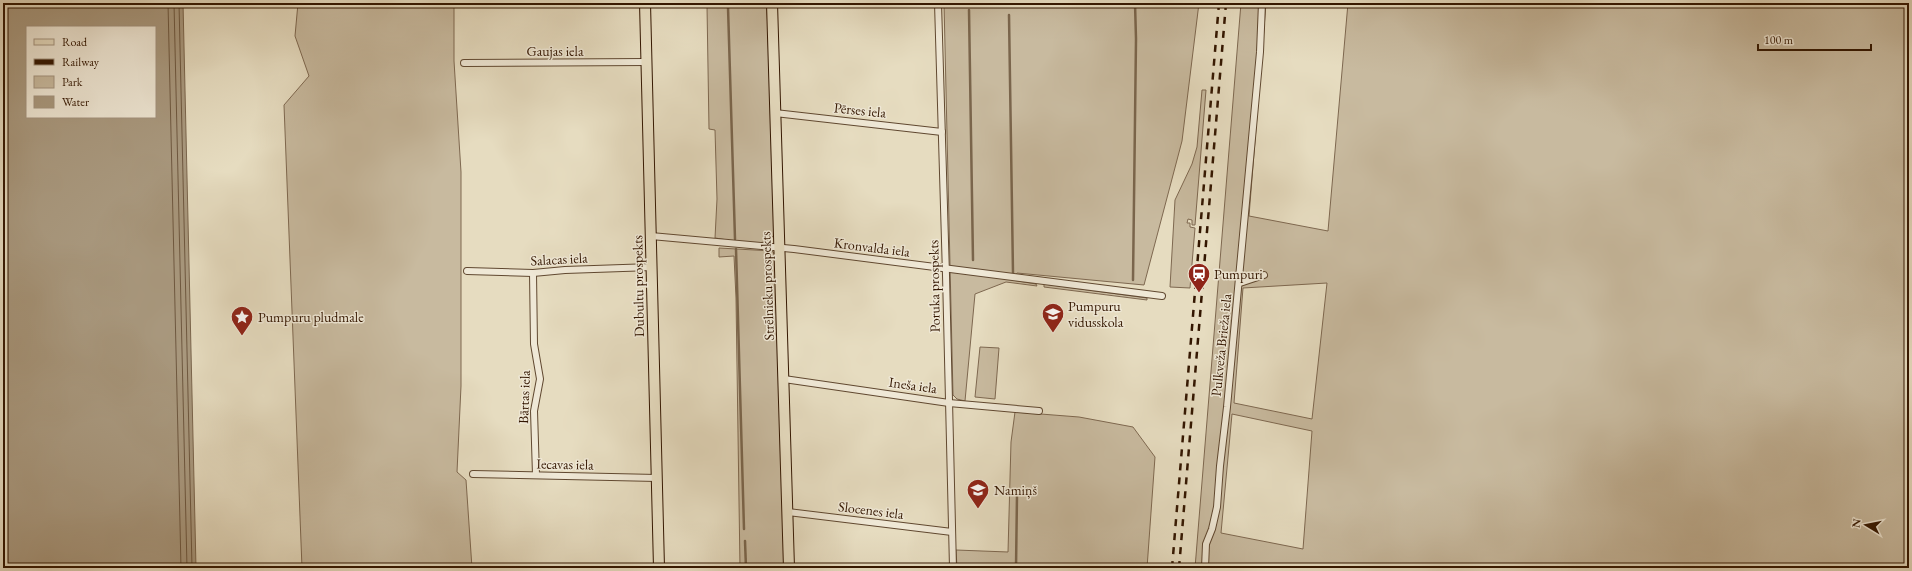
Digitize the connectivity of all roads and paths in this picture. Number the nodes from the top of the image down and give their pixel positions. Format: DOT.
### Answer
graph roads {
  1 [pos="645,3"];
  2 [pos="772,3"];
  3 [pos="938,3"];
  4 [pos="1262,3"];
  5 [pos="647,62"];
  6 [pos="464,63"];
  7 [pos="775,113"];
  8 [pos="942,132"];
  9 [pos="651,236"];
  10 [pos="779,248"];
  11 [pos="652,267"];
  12 [pos="946,268"];
  13 [pos="467,271"];
  14 [pos="533,273"];
  15 [pos="1264,275"];
  16 [pos="1240,283"];
  17 [pos="1162,296"];
  18 [pos="784,378"];
  19 [pos="949,403"];
  20 [pos="1039,411"];
  21 [pos="473,474"];
  22 [pos="536,475"];
  23 [pos="656,478"];
  24 [pos="788,512"];
  25 [pos="952,532"];
  26 [pos="659,568"];
  27 [pos="789,568"];
  28 [pos="953,568"];
  29 [pos="1204,568"];
  1 -- 5 [label="main road, Dubultu prospekts"];
  2 -- 7 [label="main road, Strēlnieku prospekts"];
  3 -- 8 [label="street, Poruka prospekts"];
  4 -- 16 [label="street, Pulkveža Brieža iela"];
  5 -- 6 [label="street, Gaujas iela"];
  5 -- 9 [label="main road, Dubultu prospekts"];
  7 -- 8 [label="street, Pērses iela"];
  7 -- 10 [label="main road, Strēlnieku prospekts"];
  8 -- 12 [label="street, Poruka prospekts"];
  9 -- 10 [label="street, Kronvalda iela"];
  9 -- 11 [label="main road, Dubultu prospekts"];
  10 -- 12 [label="street, Kronvalda iela"];
  10 -- 18 [label="main road, Strēlnieku prospekts"];
  11 -- 14 [label="street, Salacas iela"];
  11 -- 23 [label="main road, Dubultu prospekts"];
  12 -- 17 [label="street, Kronvalda iela"];
  12 -- 19 [label="street, Poruka prospekts"];
  13 -- 14 [label="street, Salacas iela"];
  14 -- 22 [label="street, Bārtas iela"];
  15 -- 16 [label="street"];
  16 -- 29 [label="street, Pulkveža Brieža iela"];
  18 -- 19 [label="street, Ineša iela"];
  18 -- 24 [label="main road, Strēlnieku prospekts"];
  19 -- 20 [label="street, Ineša iela"];
  19 -- 25 [label="street, Poruka prospekts"];
  21 -- 22 [label="street, Iecavas iela"];
  22 -- 23 [label="street, Iecavas iela"];
  23 -- 26 [label="main road, Dubultu prospekts"];
  24 -- 25 [label="street, Slocenes iela"];
  24 -- 27 [label="main road, Strēlnieku prospekts"];
  25 -- 28 [label="street, Poruka prospekts"];
}
